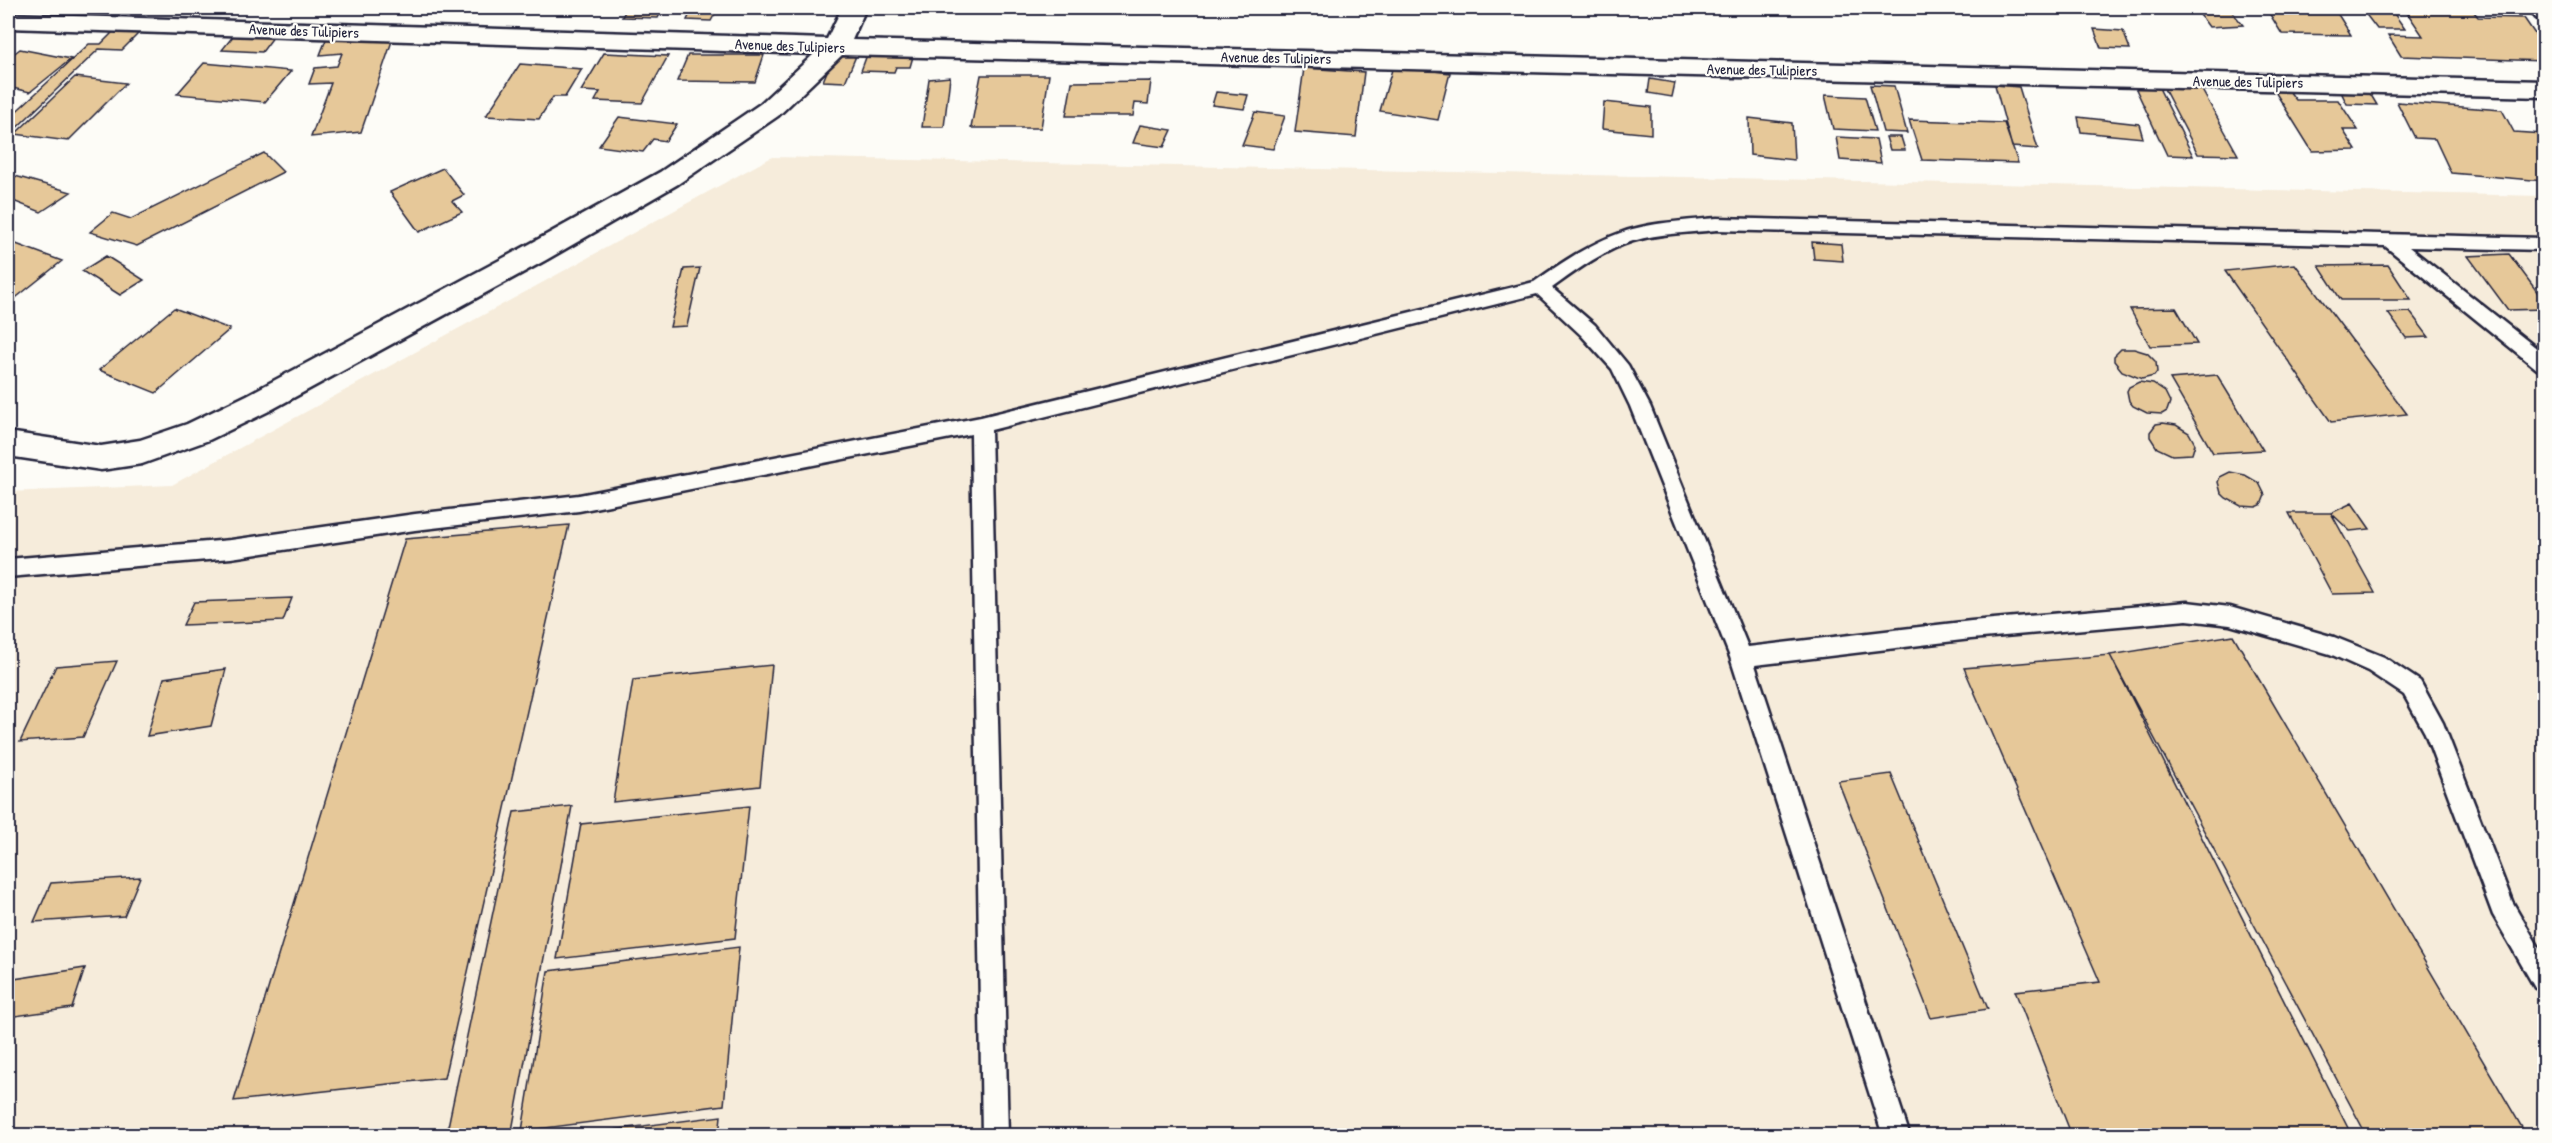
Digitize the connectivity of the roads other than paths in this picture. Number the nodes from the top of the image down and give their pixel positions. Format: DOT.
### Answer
graph roads {
  1 [pos="854,8"];
  2 [pos="2540,8"];
  3 [pos="2544,13"];
  4 [pos="8,21"];
  5 [pos="836,47"];
  6 [pos="2544,89"];
  7 [pos="2390,241"];
  8 [pos="2544,244"];
  9 [pos="1540,287"];
  10 [pos="2544,364"];
  11 [pos="981,425"];
  12 [pos="8,444"];
  13 [pos="8,568"];
  14 [pos="1741,657"];
  15 [pos="2544,979"];
  16 [pos="995,1136"];
  17 [pos="1897,1136"];
  1 -- 5 [label="street"];
  2 -- 3 [label="street"];
  4 -- 5 [label="street, Avenue des Tulipiers"];
  5 -- 6 [label="street, Avenue des Tulipiers"];
  5 -- 12 [label="street"];
  7 -- 8 [label="lane"];
  7 -- 9 [label="lane"];
  7 -- 10 [label="lane"];
  9 -- 11 [label="lane"];
  9 -- 14 [label="lane"];
  11 -- 13 [label="lane"];
  11 -- 16 [label="lane"];
  14 -- 15 [label="lane"];
  14 -- 17 [label="lane"];
}
